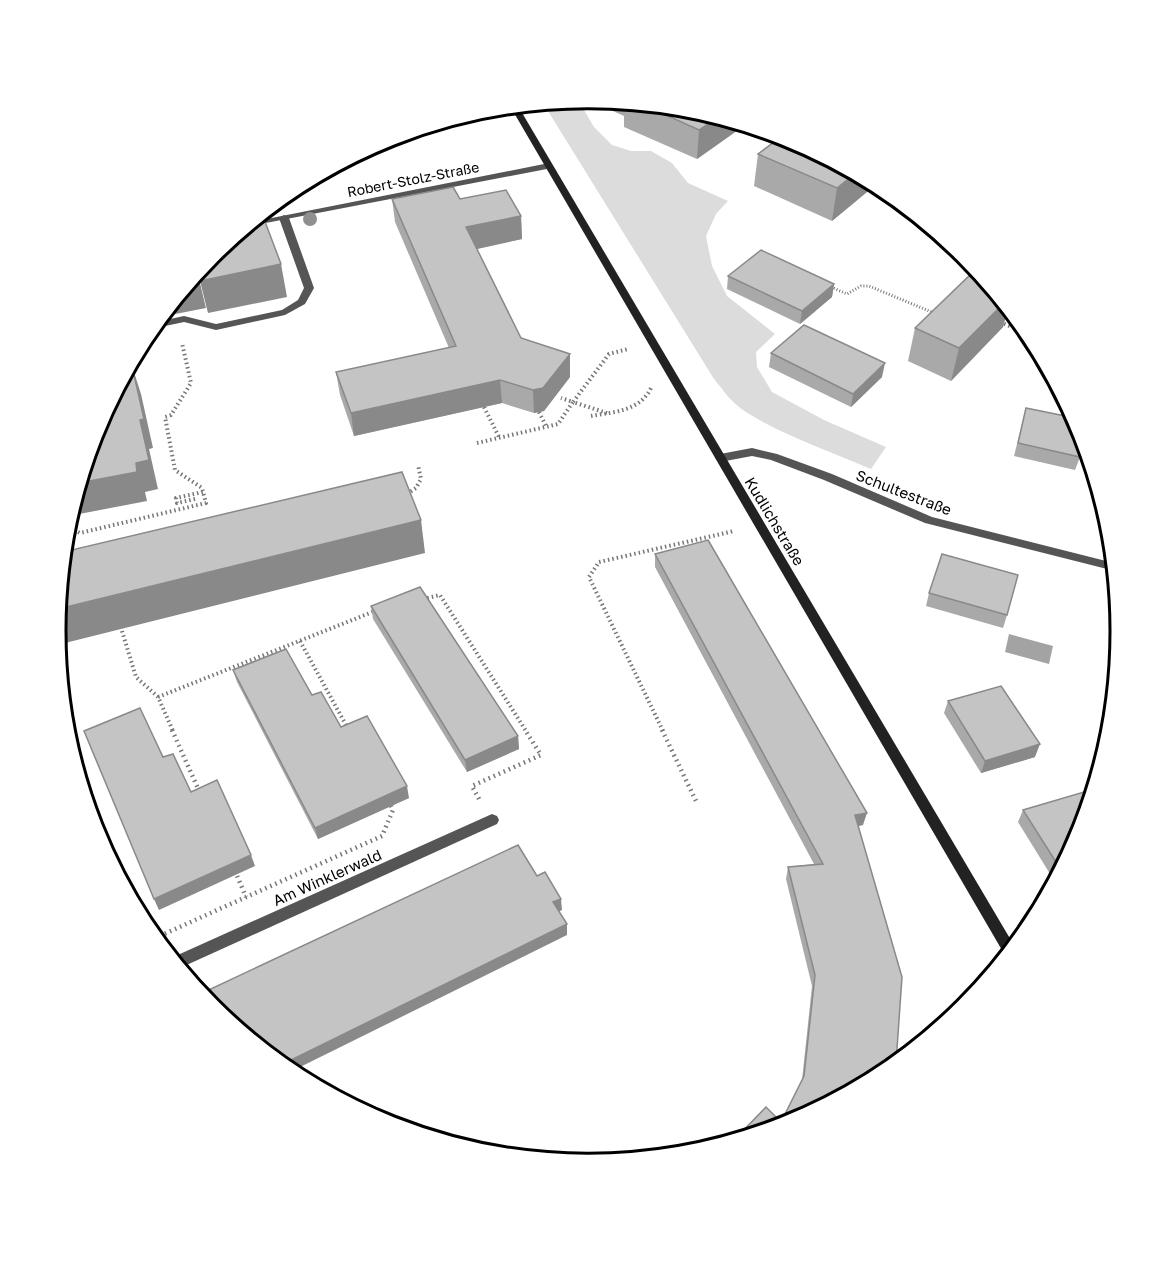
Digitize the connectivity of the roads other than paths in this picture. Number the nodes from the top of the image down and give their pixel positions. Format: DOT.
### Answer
graph roads {
  1 [pos="518,113"];
  2 [pos="549,166"];
  3 [pos="284,218"];
  4 [pos="264,222"];
  5 [pos="167,323"];
  6 [pos="720,458"];
  7 [pos="1106,565"];
  8 [pos="492,820"];
  9 [pos="1006,943"];
  10 [pos="183,959"];
  1 -- 2 [label="street, Kudlichstraße"];
  2 -- 3 [label="street, Robert-Stolz-Straße"];
  2 -- 6 [label="street, Kudlichstraße"];
  3 -- 4 [label="street, Robert-Stolz-Straße"];
  3 -- 5 [label="street"];
  6 -- 7 [label="street, Schultestraße"];
  6 -- 9 [label="street, Kudlichstraße"];
  8 -- 10 [label="street, Am Winklerwald"];
}
